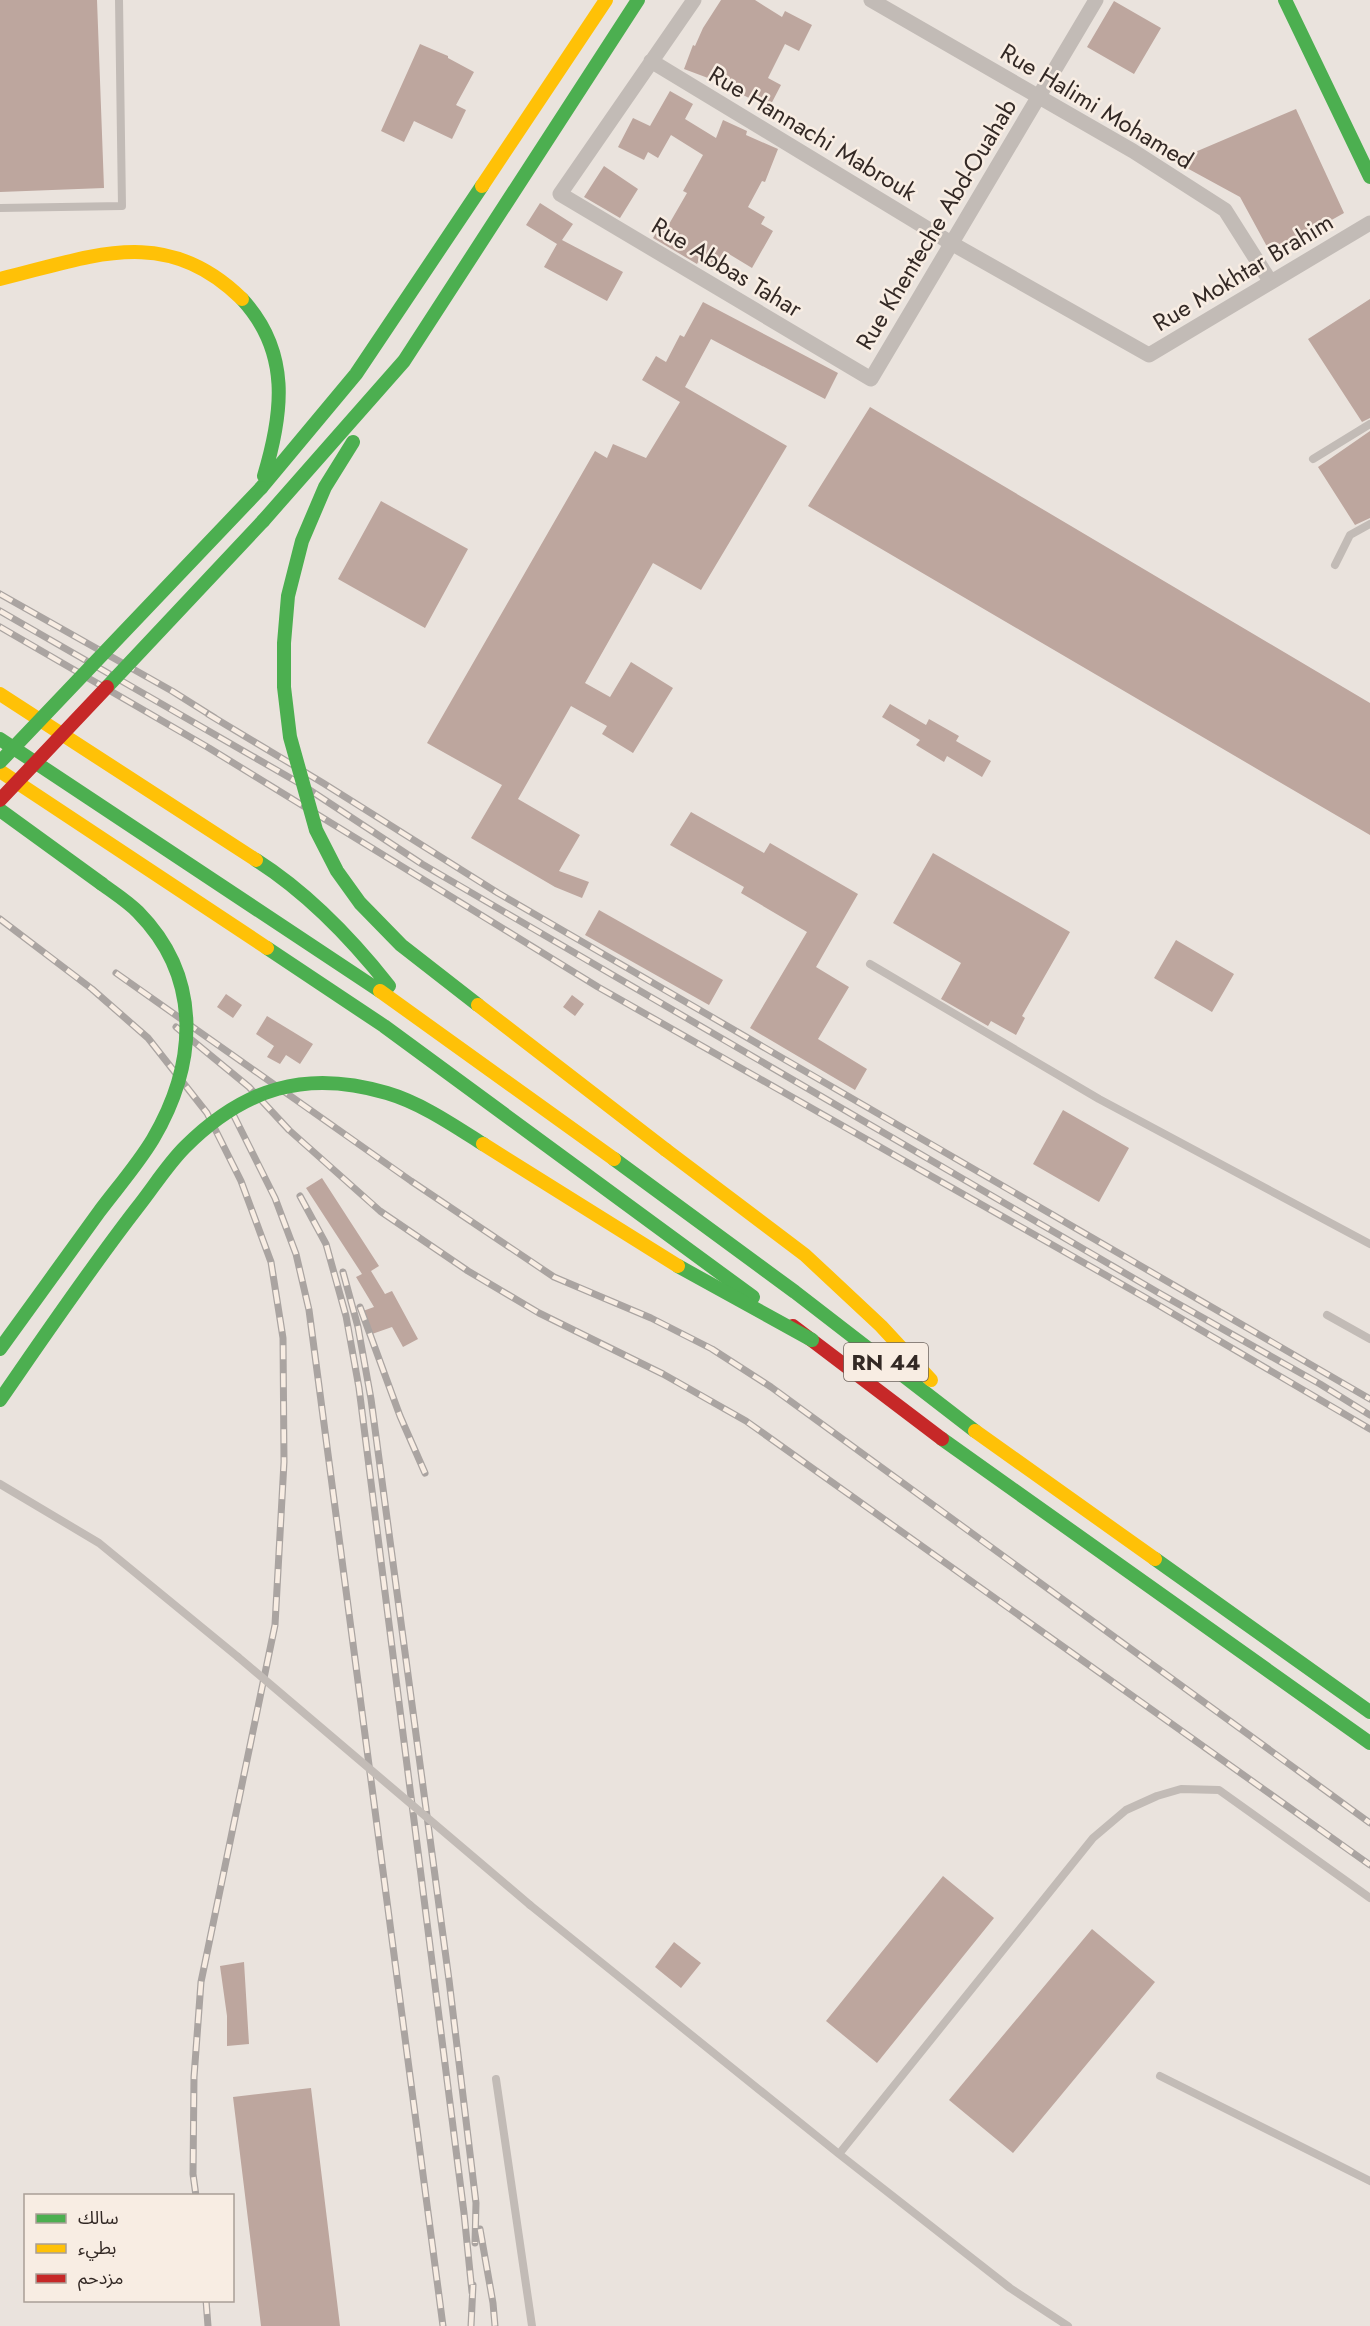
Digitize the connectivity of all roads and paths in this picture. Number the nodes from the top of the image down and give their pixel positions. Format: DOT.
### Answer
graph roads {
  1 [pos="119,0"];
  2 [pos="606,0"];
  3 [pos="638,0"];
  4 [pos="694,0"];
  5 [pos="871,0"];
  6 [pos="1096,0"];
  7 [pos="1285,0"];
  8 [pos="651,61"];
  9 [pos="1039,96"];
  10 [pos="1370,177"];
  11 [pos="0,208"];
  12 [pos="1370,223"];
  13 [pos="951,243"];
  14 [pos="0,279"];
  15 [pos="1270,281"];
  16 [pos="404,361"];
  17 [pos="871,379"];
  18 [pos="1370,424"];
  19 [pos="1313,459"];
  20 [pos="261,488"];
  21 [pos="1370,524"];
  22 [pos="1335,566"];
  23 [pos="1,694"];
  24 [pos="0,739"];
  25 [pos="0,762"];
  26 [pos="0,771"];
  27 [pos="0,800"];
  28 [pos="0,810"];
  29 [pos="870,964"];
  30 [pos="405,1007"];
  31 [pos="1370,1244"];
  32 [pos="1327,1315"];
  33 [pos="1370,1339"];
  34 [pos="812,1340"];
  35 [pos="0,1349"];
  36 [pos="0,1400"];
  37 [pos="983,1437"];
  38 [pos="0,1484"];
  39 [pos="1370,1712"];
  40 [pos="1370,1743"];
  41 [pos="1370,1898"];
  42 [pos="1160,2076"];
  43 [pos="496,2079"];
  44 [pos="838,2154"];
  45 [pos="1370,2181"];
  46 [pos="532,2326"];
  47 [pos="1068,2326"];
  1 -- 11 [label="lane"];
  2 -- 20 [label="main road"];
  3 -- 16 [label="main road"];
  4 -- 8 [label="street"];
  5 -- 9 [label="street, Rue Halimi Mohamed"];
  6 -- 9 [label="street, Rue Khenteche Abd-Ouahab"];
  7 -- 10 [label="main road"];
  8 -- 13 [label="street, Rue Hannachi Mabrouk"];
  8 -- 17 [label="street, Rue Abbas Tahar"];
  9 -- 13 [label="street, Rue Khenteche Abd-Ouahab"];
  9 -- 15 [label="street, Rue Halimi Mohamed"];
  12 -- 15 [label="street, Rue Mokhtar Brahim"];
  13 -- 15 [label="street, Rue Mokhtar Brahim"];
  13 -- 17 [label="street, Rue Khenteche Abd-Ouahab"];
  14 -- 20 [label="main road"];
  16 -- 27 [label="main road, bridge"];
  16 -- 37 [label="main road, bridge"];
  18 -- 19 [label="lane"];
  20 -- 25 [label="main road, bridge"];
  21 -- 22 [label="lane"];
  23 -- 30 [label="main road"];
  24 -- 30 [label="main road"];
  26 -- 34 [label="main road"];
  28 -- 35 [label="main road, bridge"];
  29 -- 31 [label="lane"];
  30 -- 37 [label="main road, RN 44"];
  32 -- 33 [label="lane"];
  34 -- 36 [label="main road, bridge"];
  34 -- 40 [label="main road"];
  37 -- 39 [label="main road, RN 44"];
  38 -- 44 [label="lane, bridge"];
  41 -- 44 [label="lane"];
  42 -- 45 [label="lane"];
  43 -- 46 [label="lane"];
  44 -- 47 [label="lane"];
}
